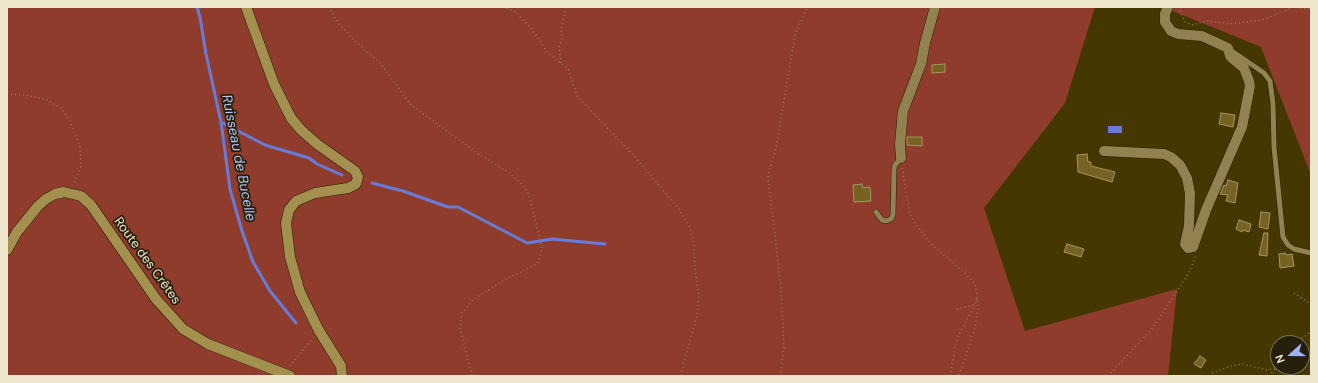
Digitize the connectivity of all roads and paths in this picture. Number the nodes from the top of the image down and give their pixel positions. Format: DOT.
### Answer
graph roads {
  1 [pos="246,7"];
  2 [pos="328,7"];
  3 [pos="504,7"];
  4 [pos="566,7"];
  5 [pos="807,7"];
  6 [pos="935,7"];
  7 [pos="1168,7"];
  8 [pos="1178,7"];
  9 [pos="1311,9"];
  10 [pos="1228,48"];
  11 [pos="561,63"];
  12 [pos="7,94"];
  13 [pos="1104,151"];
  14 [pos="901,158"];
  15 [pos="71,192"];
  16 [pos="876,212"];
  17 [pos="7,250"];
  18 [pos="1311,254"];
  19 [pos="1196,256"];
  20 [pos="1294,293"];
  21 [pos="977,294"];
  22 [pos="1311,304"];
  23 [pos="975,305"];
  24 [pos="957,309"];
  25 [pos="320,333"];
  26 [pos="1270,370"];
  27 [pos="1212,373"];
  28 [pos="287,375"];
  29 [pos="342,376"];
  30 [pos="472,376"];
  31 [pos="681,376"];
  32 [pos="780,376"];
  33 [pos="950,376"];
  34 [pos="959,376"];
  35 [pos="1108,376"];
  1 -- 25 [label="street"];
  2 -- 30 [label="path"];
  3 -- 11 [label="path"];
  4 -- 11 [label="path"];
  5 -- 32 [label="path"];
  6 -- 14 [label="street"];
  7 -- 10 [label="street"];
  8 -- 9 [label="path"];
  10 -- 13 [label="street"];
  10 -- 18 [label="lane"];
  11 -- 31 [label="path"];
  12 -- 15 [label="path"];
  14 -- 16 [label="lane"];
  14 -- 21 [label="path"];
  15 -- 17 [label="street"];
  15 -- 28 [label="street, Route des Crêtes"];
  19 -- 35 [label="path"];
  20 -- 22 [label="path"];
  21 -- 23 [label="path"];
  21 -- 34 [label="path"];
  23 -- 24 [label="path"];
  23 -- 33 [label="path"];
  25 -- 28 [label="path"];
  25 -- 29 [label="street"];
  26 -- 27 [label="path"];
}
